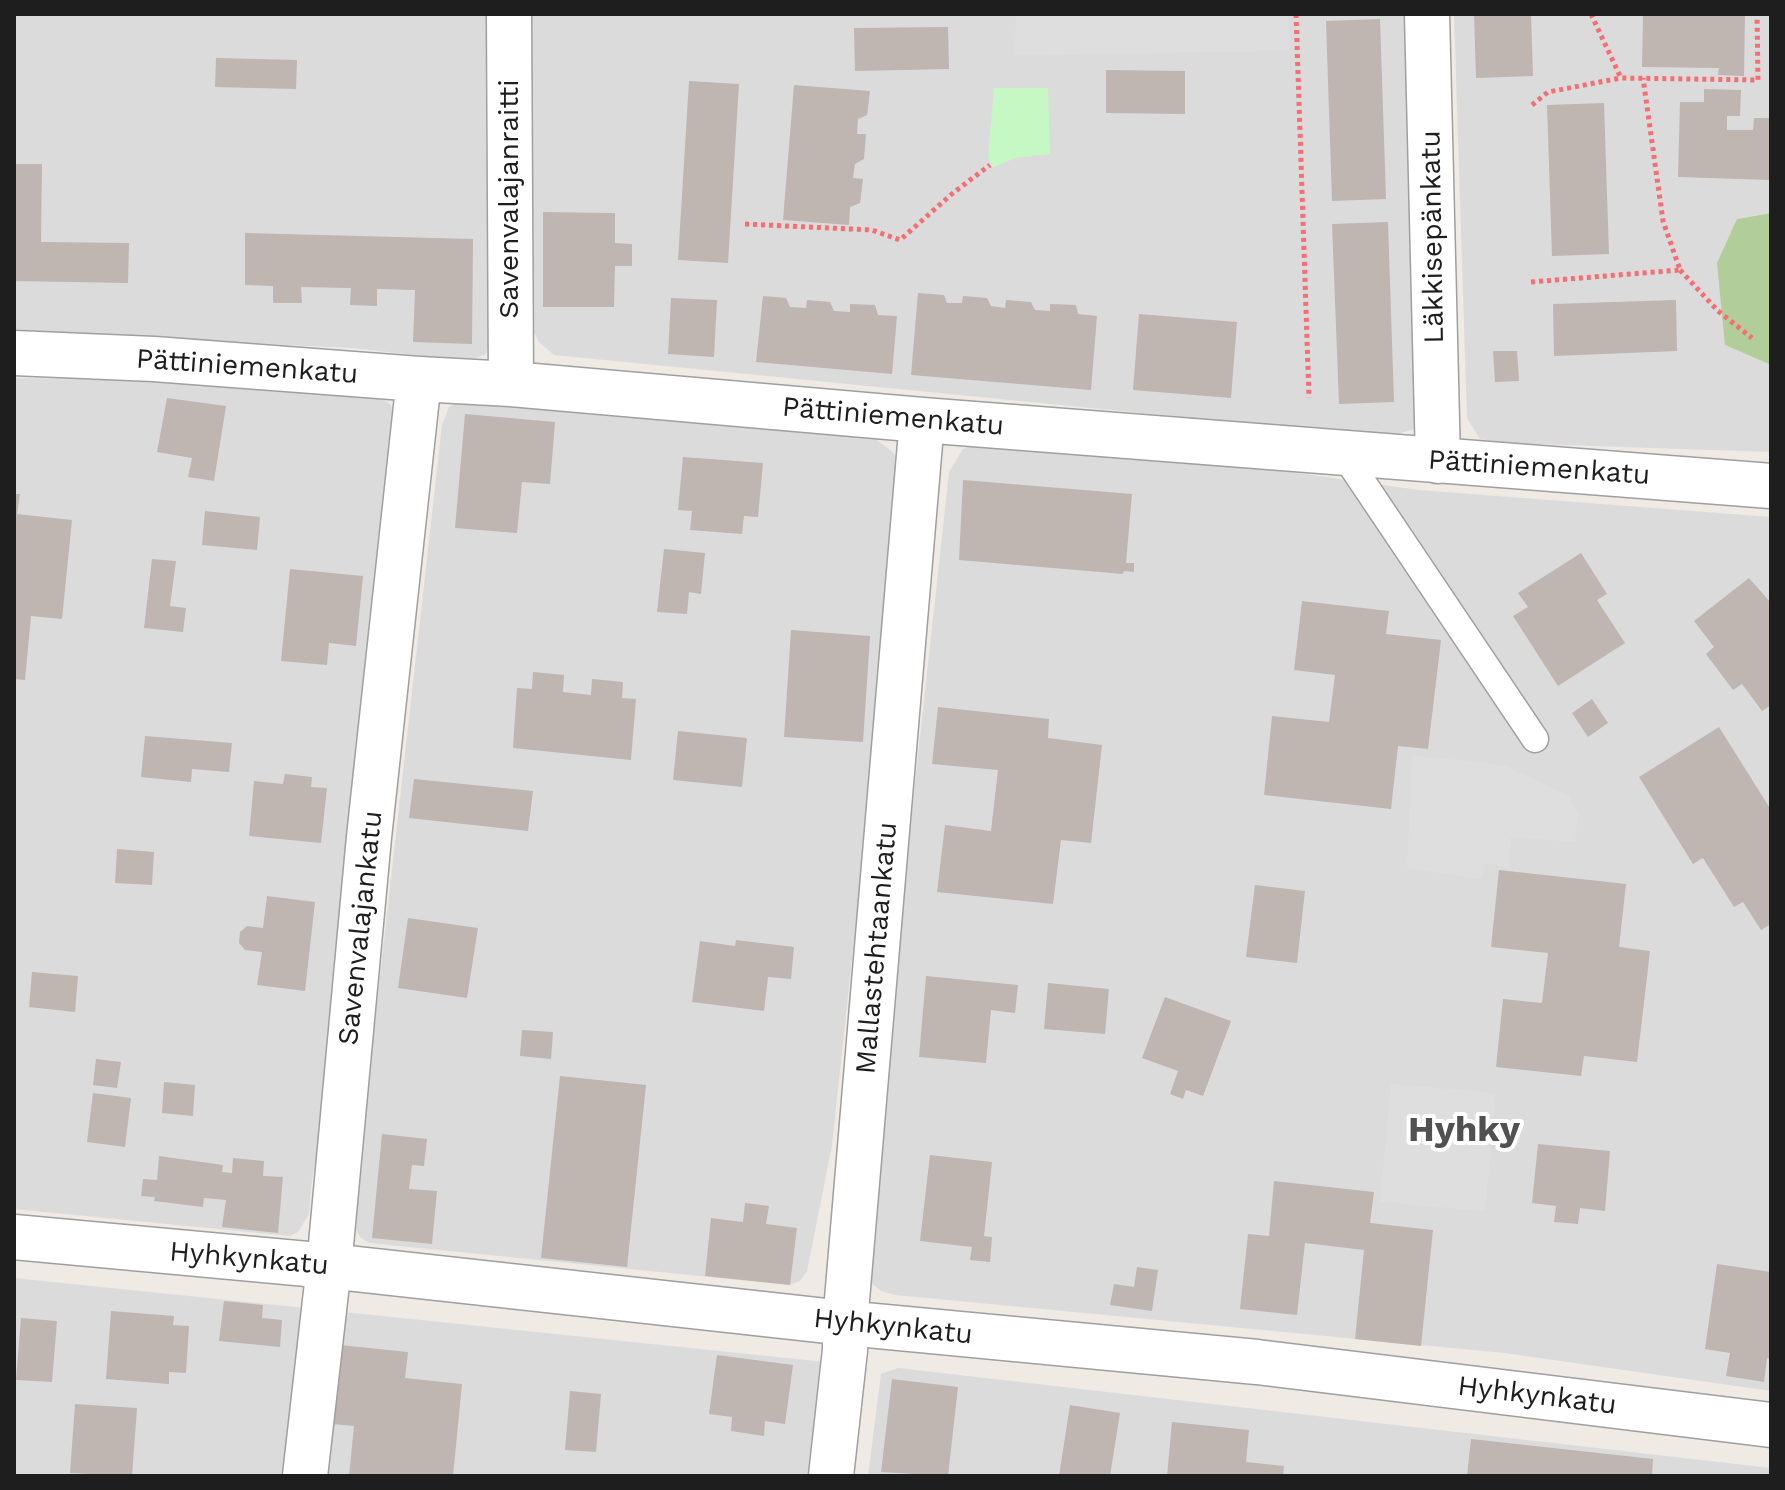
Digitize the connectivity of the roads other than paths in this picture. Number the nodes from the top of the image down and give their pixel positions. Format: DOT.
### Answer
graph roads {
  1 [pos="509,14"];
  2 [pos="1427,14"];
  3 [pos="14,353"];
  4 [pos="419,379"];
  5 [pos="511,384"];
  6 [pos="922,420"];
  7 [pos="1343,453"];
  8 [pos="1438,461"];
  9 [pos="1771,486"];
  10 [pos="1535,739"];
  11 [pos="14,1237"];
  12 [pos="329,1266"];
  13 [pos="845,1323"];
  14 [pos="1771,1425"];
  15 [pos="305,1476"];
  16 [pos="831,1476"];
  1 -- 5 [label="street, Savenvalajanraitti"];
  2 -- 8 [label="street, Läkkisepänkatu"];
  3 -- 4 [label="street, Pättiniemenkatu"];
  4 -- 5 [label="street, Pättiniemenkatu"];
  4 -- 12 [label="street, Savenvalajankatu"];
  5 -- 6 [label="street, Pättiniemenkatu"];
  6 -- 7 [label="street, Pättiniemenkatu"];
  6 -- 13 [label="street, Mallastehtaankatu"];
  7 -- 8 [label="street, Pättiniemenkatu"];
  7 -- 10 [label="lane"];
  8 -- 9 [label="street, Pättiniemenkatu"];
  11 -- 12 [label="street, Hyhkynkatu"];
  12 -- 13 [label="street, Hyhkynkatu"];
  12 -- 15 [label="street, Savenvalajankatu"];
  13 -- 14 [label="street, Hyhkynkatu"];
  13 -- 16 [label="street, Mallastehtaankatu"];
}
